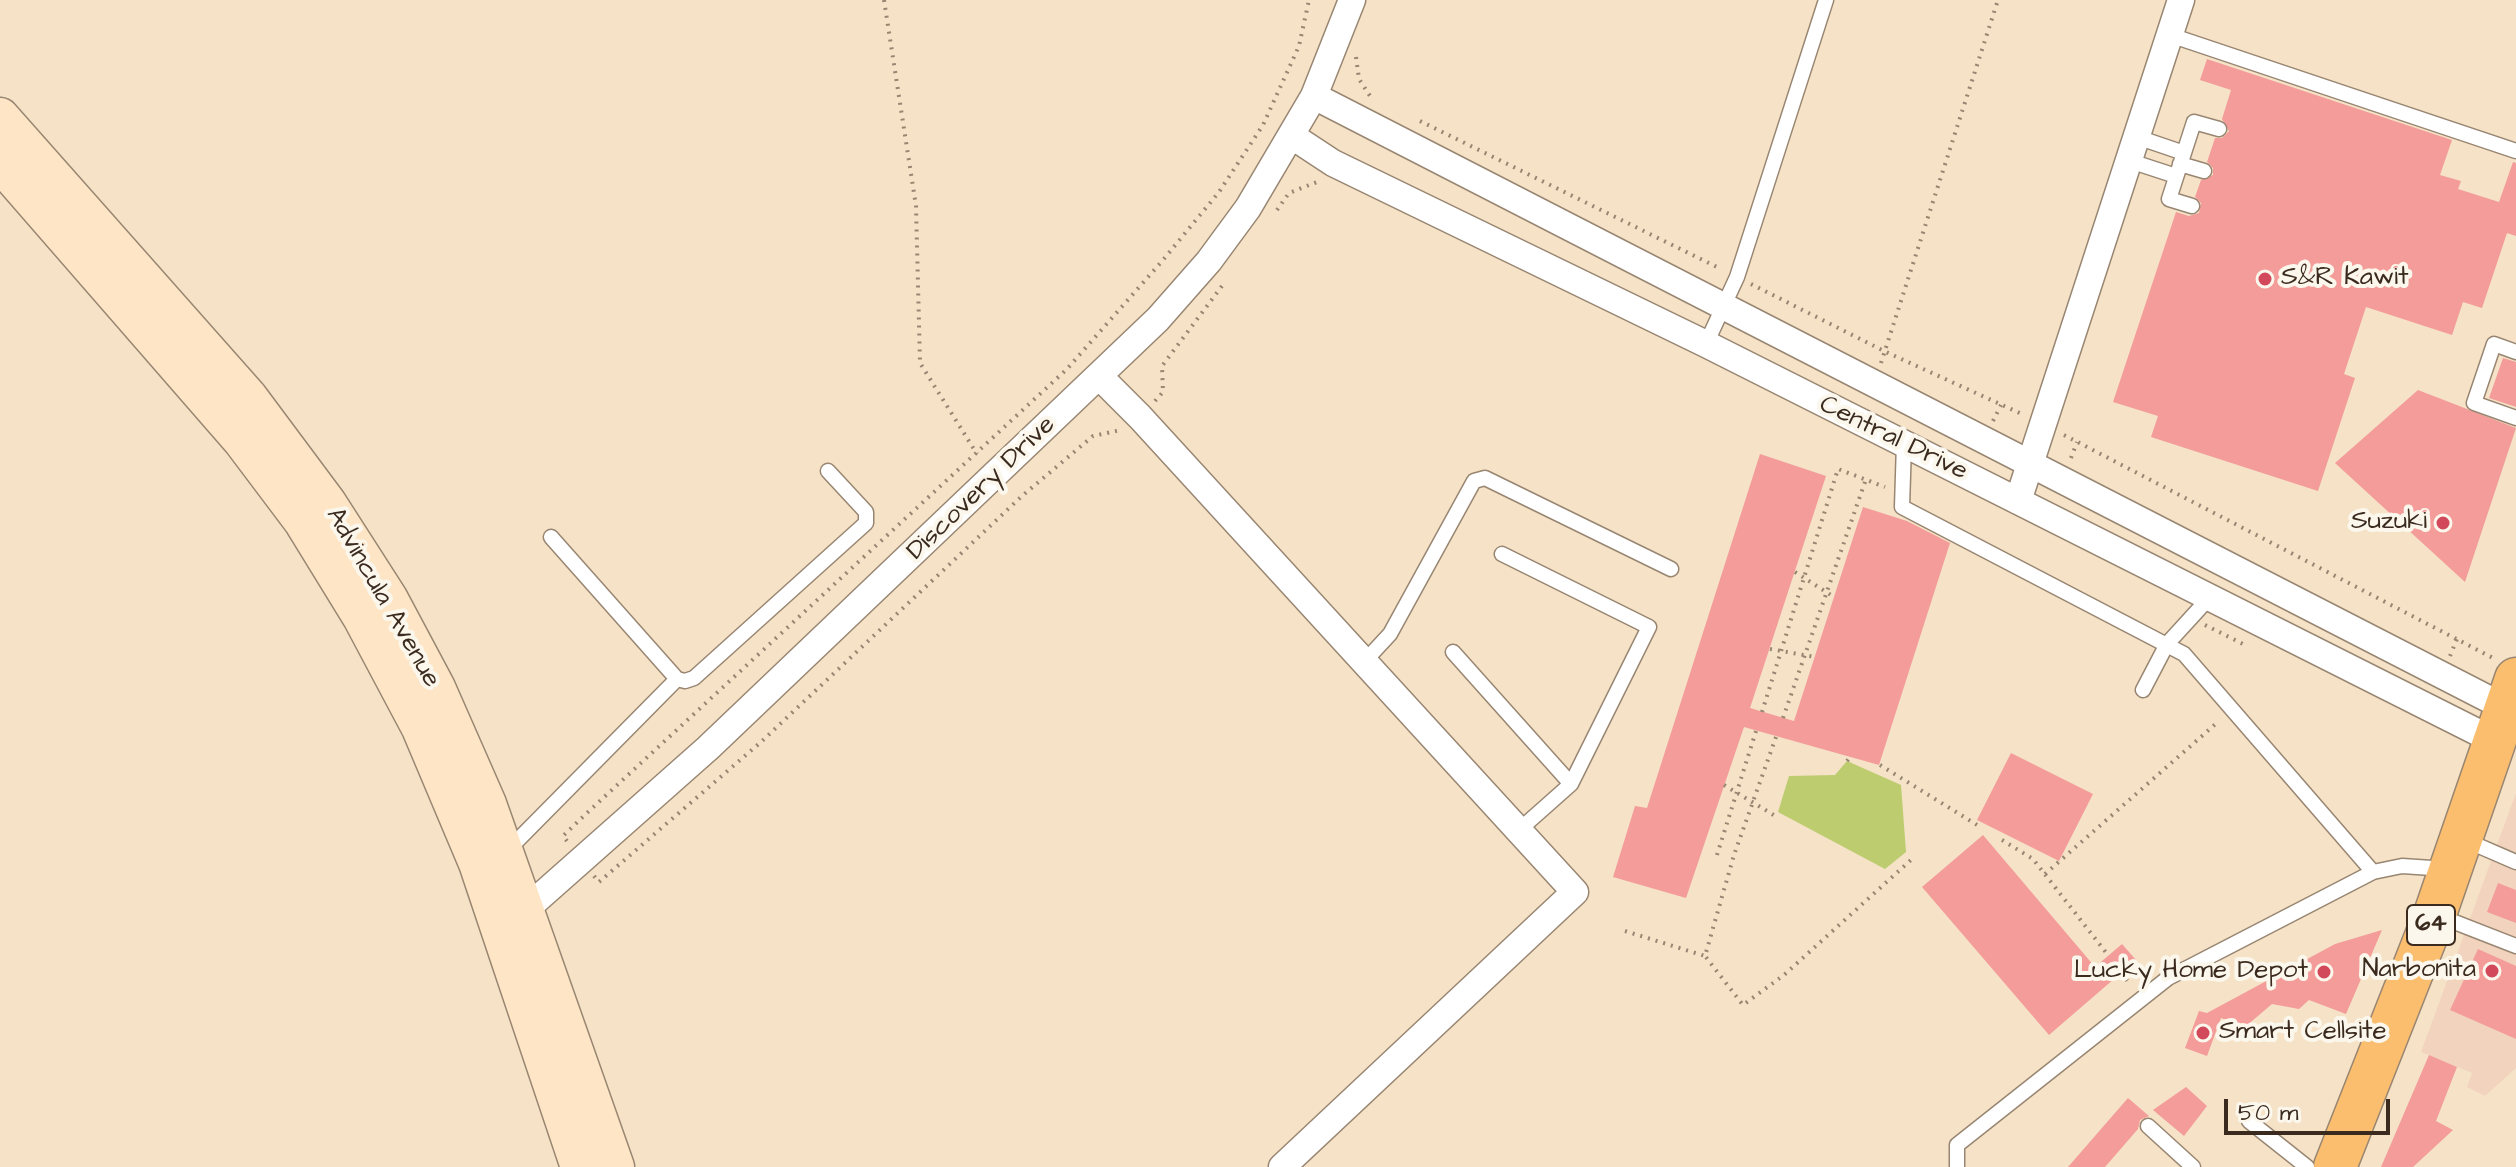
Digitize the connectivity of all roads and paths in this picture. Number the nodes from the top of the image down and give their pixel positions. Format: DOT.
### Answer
graph roads {
  1 [pos="884,0"];
  2 [pos="1309,0"];
  3 [pos="1352,0"];
  4 [pos="1826,0"];
  5 [pos="1998,0"];
  6 [pos="2181,0"];
  7 [pos="2170,35"];
  8 [pos="1360,45"];
  9 [pos="1314,96"];
  10 [pos="1382,102"];
  11 [pos="1411,116"];
  12 [pos="0,117"];
  13 [pos="2219,129"];
  14 [pos="1292,136"];
  15 [pos="2133,149"];
  16 [pos="2516,151"];
  17 [pos="0,162"];
  18 [pos="2180,165"];
  19 [pos="2204,171"];
  20 [pos="1325,179"];
  21 [pos="2192,206"];
  22 [pos="1271,218"];
  23 [pos="1234,269"];
  24 [pos="1737,277"];
  25 [pos="1723,306"];
  26 [pos="1706,344"];
  27 [pos="1886,352"];
  28 [pos="2516,352"];
  29 [pos="1100,377"];
  30 [pos="1872,383"];
  31 [pos="1140,417"];
  32 [pos="2516,418"];
  33 [pos="2045,425"];
  34 [pos="1904,443"];
  35 [pos="977,454"];
  36 [pos="2032,464"];
  37 [pos="828,471"];
  38 [pos="1866,479"];
  39 [pos="1902,493"];
  40 [pos="2018,501"];
  41 [pos="551,537"];
  42 [pos="1502,554"];
  43 [pos="1671,569"];
  44 [pos="1795,572"];
  45 [pos="1804,578"];
  46 [pos="1827,592"];
  47 [pos="1834,597"];
  48 [pos="2210,597"];
  49 [pos="2167,644"];
  50 [pos="1770,649"];
  51 [pos="1781,651"];
  52 [pos="1453,652"];
  53 [pos="1804,655"];
  54 [pos="1815,657"];
  55 [pos="1364,662"];
  56 [pos="677,679"];
  57 [pos="2143,690"];
  58 [pos="2505,698"];
  59 [pos="2232,709"];
  60 [pos="1762,712"];
  61 [pos="1783,718"];
  62 [pos="1756,731"];
  63 [pos="1776,737"];
  64 [pos="1851,756"];
  65 [pos="1847,761"];
  66 [pos="1880,765"];
  67 [pos="1571,784"];
  68 [pos="1724,785"];
  69 [pos="1736,793"];
  70 [pos="1753,802"];
  71 [pos="1777,817"];
  72 [pos="1982,828"];
  73 [pos="1518,831"];
  74 [pos="2002,840"];
  75 [pos="506,852"];
  76 [pos="2456,854"];
  77 [pos="1717,855"];
  78 [pos="1912,859"];
  79 [pos="582,861"];
  80 [pos="2516,862"];
  81 [pos="2373,872"];
  82 [pos="2045,874"];
  83 [pos="525,910"];
  84 [pos="2435,914"];
  85 [pos="1625,931"];
  86 [pos="2516,946"];
  87 [pos="2108,955"];
  88 [pos="1705,956"];
  89 [pos="2249,1121"];
  90 [pos="2148,1126"];
  91 [pos="580,1167"];
  92 [pos="615,1167"];
  93 [pos="1282,1167"];
  94 [pos="1957,1167"];
  95 [pos="2193,1167"];
  96 [pos="2307,1167"];
  97 [pos="2335,1167"];
  1 -- 35 [label="path"];
  2 -- 35 [label="path"];
  3 -- 9 [label="street, Discovery Drive"];
  4 -- 24 [label="lane"];
  5 -- 27 [label="path"];
  6 -- 7 [label="street"];
  7 -- 15 [label="street"];
  7 -- 16 [label="lane"];
  8 -- 10 [label="path"];
  9 -- 14 [label="street, Discovery Drive"];
  9 -- 25 [label="street, Central Drive"];
  11 -- 24 [label="path"];
  12 -- 75 [label="main road, Advincula Avenue"];
  13 -- 18 [label="lane"];
  14 -- 26 [label="street, Central Drive"];
  14 -- 29 [label="street, Discovery Drive"];
  15 -- 18 [label="lane"];
  15 -- 18 [label="lane"];
  15 -- 33 [label="street"];
  17 -- 91 [label="main road, Advincula Avenue"];
  18 -- 19 [label="lane"];
  18 -- 21 [label="lane"];
  20 -- 22 [label="path"];
  23 -- 31 [label="path"];
  24 -- 25 [label="lane"];
  24 -- 27 [label="path"];
  25 -- 26 [label="lane"];
  25 -- 30 [label="street, Central Drive"];
  26 -- 34 [label="street, Central Drive"];
  27 -- 30 [label="path"];
  27 -- 33 [label="path"];
  28 -- 32 [label="lane"];
  29 -- 31 [label="street"];
  29 -- 79 [label="street, Discovery Drive"];
  30 -- 36 [label="street, Central Drive"];
  31 -- 55 [label="street"];
  31 -- 79 [label="path"];
  33 -- 36 [label="street"];
  33 -- 58 [label="path"];
  34 -- 39 [label="lane"];
  34 -- 40 [label="street, Central Drive"];
  35 -- 79 [label="path"];
  36 -- 40 [label="street"];
  36 -- 58 [label="street, Central Drive"];
  37 -- 56 [label="lane"];
  38 -- 39 [label="path"];
  38 -- 45 [label="path"];
  38 -- 46 [label="path"];
  39 -- 49 [label="lane"];
  40 -- 48 [label="street, Central Drive"];
  41 -- 56 [label="lane"];
  42 -- 67 [label="lane"];
  43 -- 55 [label="lane"];
  44 -- 45 [label="path"];
  45 -- 46 [label="path"];
  45 -- 51 [label="path"];
  46 -- 47 [label="path"];
  46 -- 53 [label="path"];
  48 -- 49 [label="lane"];
  48 -- 58 [label="street, Central Drive"];
  49 -- 57 [label="lane"];
  49 -- 59 [label="lane"];
  50 -- 51 [label="path"];
  51 -- 53 [label="path"];
  51 -- 60 [label="path"];
  52 -- 67 [label="lane"];
  53 -- 54 [label="path"];
  53 -- 61 [label="path"];
  55 -- 73 [label="street"];
  56 -- 75 [label="lane"];
  58 -- 76 [label="main road, 64"];
  59 -- 81 [label="lane"];
  59 -- 82 [label="path"];
  62 -- 69 [label="path"];
  63 -- 70 [label="path"];
  64 -- 65 [label="path"];
  66 -- 72 [label="path"];
  67 -- 73 [label="lane"];
  68 -- 69 [label="path"];
  69 -- 70 [label="path"];
  69 -- 77 [label="path"];
  70 -- 71 [label="path"];
  70 -- 88 [label="path"];
  73 -- 93 [label="street"];
  74 -- 82 [label="path"];
  75 -- 83 [label="main road, Advincula Avenue"];
  76 -- 80 [label="lane"];
  76 -- 81 [label="lane"];
  76 -- 84 [label="main road, 64"];
  78 -- 88 [label="path"];
  79 -- 83 [label="street, Discovery Drive"];
  81 -- 94 [label="lane"];
  82 -- 87 [label="path"];
  83 -- 92 [label="main road, Advincula Avenue"];
  84 -- 86 [label="lane"];
  84 -- 97 [label="main road, 64"];
  85 -- 88 [label="path"];
  89 -- 96 [label="lane"];
  90 -- 95 [label="lane"];
}
